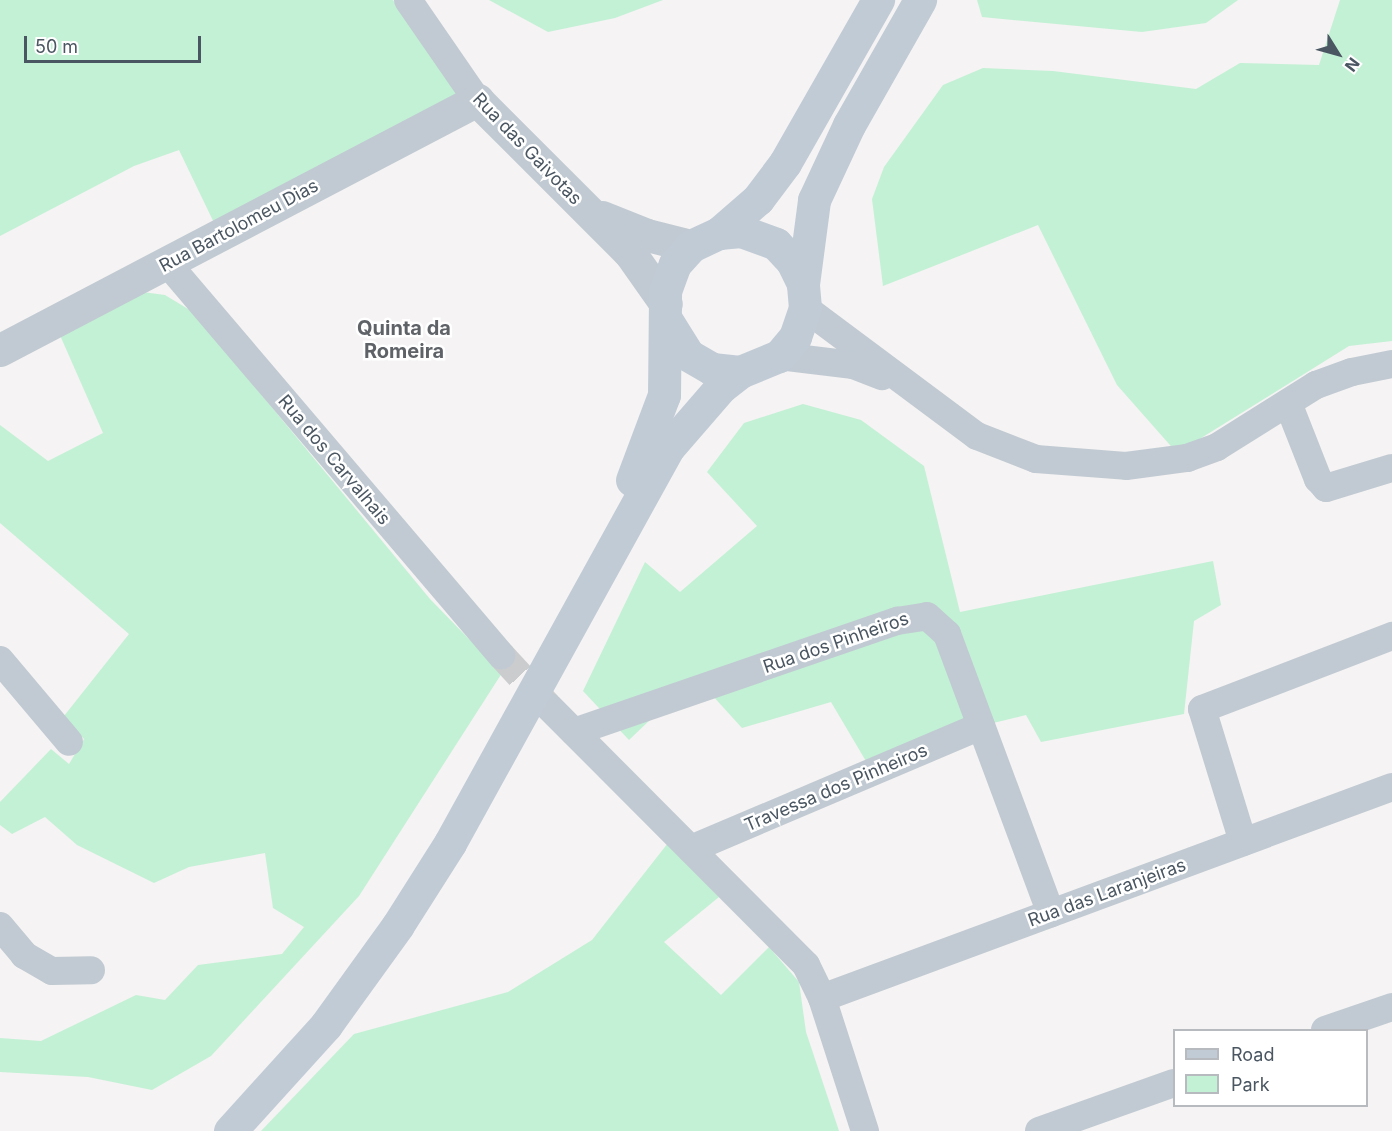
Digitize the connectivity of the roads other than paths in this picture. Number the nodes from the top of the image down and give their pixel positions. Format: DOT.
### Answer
graph roads {
  1 [pos="408,0"];
  2 [pos="878,0"];
  3 [pos="920,0"];
  4 [pos="477,100"];
  5 [pos="585,208"];
  6 [pos="705,240"];
  7 [pos="168,264"];
  8 [pos="804,296"];
  9 [pos="666,313"];
  10 [pos="0,350"];
  11 [pos="779,356"];
  12 [pos="1392,364"];
  13 [pos="740,372"];
  14 [pos="926,399"];
  15 [pos="1288,403"];
  16 [pos="1392,468"];
  17 [pos="1392,636"];
  18 [pos="501,655"];
  19 [pos="0,660"];
  20 [pos="549,707"];
  21 [pos="981,726"];
  22 [pos="574,732"];
  23 [pos="69,742"];
  24 [pos="1392,787"];
  25 [pos="1243,842"];
  26 [pos="691,849"];
  27 [pos="1051,914"];
  28 [pos="0,926"];
  29 [pos="91,970"];
  30 [pos="822,998"];
  31 [pos="1392,1007"];
  32 [pos="1328,1029"];
  33 [pos="1173,1083"];
  34 [pos="210,1131"];
  35 [pos="230,1131"];
  36 [pos="866,1131"];
  37 [pos="1039,1131"];
  1 -- 4 [label="street, Rua das Gaivotas"];
  2 -- 6 [label="main road"];
  3 -- 8 [label="main road"];
  4 -- 5 [label="street, Rua das Gaivotas"];
  4 -- 7 [label="street, Rua Bartolomeu Dias"];
  5 -- 6 [label="street"];
  5 -- 9 [label="street, Rua das Gaivotas"];
  6 -- 8 [label="main road"];
  6 -- 9 [label="main road"];
  7 -- 10 [label="street, Rua Bartolomeu Dias"];
  7 -- 18 [label="street, Rua dos Carvalhais"];
  8 -- 11 [label="main road"];
  8 -- 14 [label="street"];
  9 -- 13 [label="main road"];
  9 -- 34 [label="main road"];
  11 -- 13 [label="main road"];
  11 -- 14 [label="street"];
  12 -- 15 [label="street"];
  13 -- 35 [label="main road"];
  14 -- 15 [label="street"];
  15 -- 16 [label="street"];
  17 -- 25 [label="street"];
  19 -- 23 [label="street"];
  20 -- 22 [label="street"];
  21 -- 22 [label="street, Rua dos Pinheiros"];
  21 -- 26 [label="street, Travessa dos Pinheiros"];
  21 -- 27 [label="street, Rua dos Pinheiros"];
  22 -- 26 [label="street"];
  24 -- 25 [label="street, Rua das Laranjeiras"];
  25 -- 27 [label="street, Rua das Laranjeiras"];
  26 -- 30 [label="street"];
  27 -- 30 [label="street, Rua das Laranjeiras"];
  28 -- 29 [label="street"];
  30 -- 36 [label="street"];
  31 -- 32 [label="street"];
  33 -- 37 [label="street"];
}
